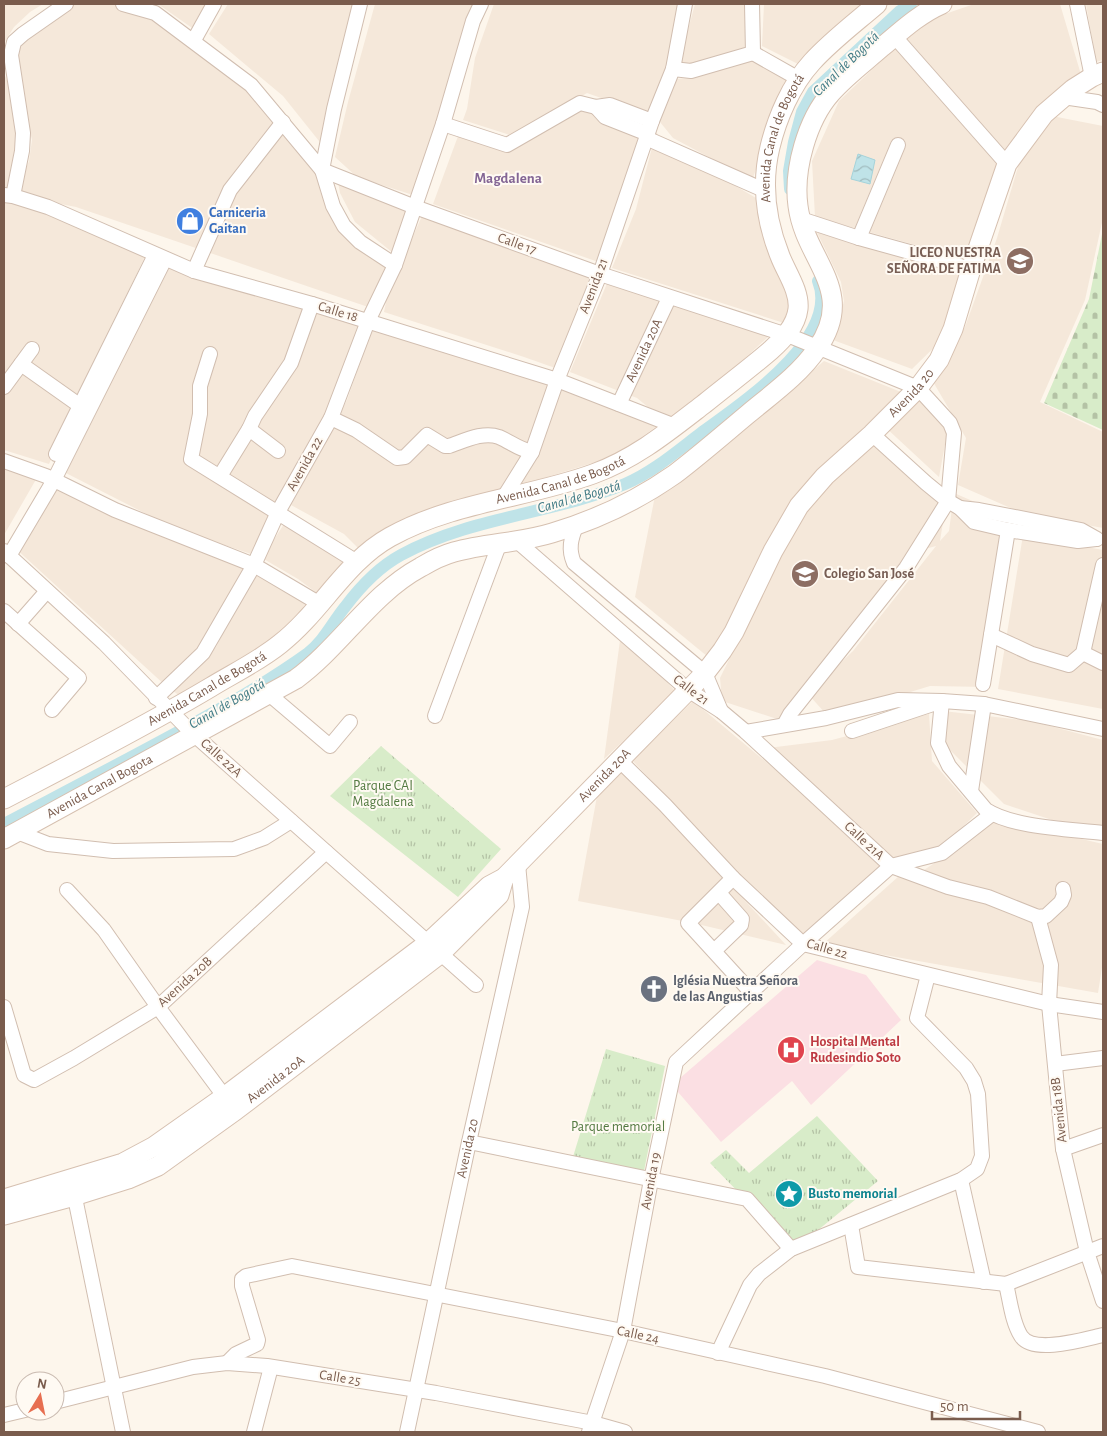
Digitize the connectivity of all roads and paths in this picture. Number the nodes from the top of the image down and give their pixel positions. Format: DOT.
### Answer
graph roads {
  1 [pos="66,4"];
  2 [pos="124,4"];
  3 [pos="214,4"];
  4 [pos="360,4"];
  5 [pos="481,4"];
  6 [pos="685,4"];
  7 [pos="752,4"];
  8 [pos="877,4"];
  9 [pos="942,4"];
  10 [pos="1076,4"];
  11 [pos="895,37"];
  12 [pos="194,40"];
  13 [pos="753,53"];
  14 [pos="674,69"];
  15 [pos="1099,77"];
  16 [pos="799,79"];
  17 [pos="1068,93"];
  18 [pos="10,95"];
  19 [pos="1103,105"];
  20 [pos="283,122"];
  21 [pos="443,124"];
  22 [pos="649,131"];
  23 [pos="898,145"];
  24 [pos="1007,164"];
  25 [pos="322,170"];
  26 [pos="766,191"];
  27 [pos="8,196"];
  28 [pos="415,207"];
  29 [pos="801,219"];
  30 [pos="860,238"];
  31 [pos="160,257"];
  32 [pos="395,265"];
  33 [pos="971,268"];
  34 [pos="194,271"];
  35 [pos="600,274"];
  36 [pos="669,298"];
  37 [pos="312,304"];
  38 [pos="368,321"];
  39 [pos="788,335"];
  40 [pos="815,346"];
  41 [pos="32,349"];
  42 [pos="210,354"];
  43 [pos="21,364"];
  44 [pos="556,380"];
  45 [pos="4,387"];
  46 [pos="918,388"];
  47 [pos="619,404"];
  48 [pos="84,408"];
  49 [pos="331,418"];
  50 [pos="675,426"];
  51 [pos="249,429"];
  52 [pos="872,434"];
  53 [pos="278,451"];
  54 [pos="532,452"];
  55 [pos="4,461"];
  56 [pos="220,476"];
  57 [pos="50,478"];
  58 [pos="504,497"];
  59 [pos="954,505"];
  60 [pos="278,512"];
  61 [pos="576,526"];
  62 [pos="1008,530"];
  63 [pos="1099,540"];
  64 [pos="518,542"];
  65 [pos="499,545"];
  66 [pos="5,551"];
  67 [pos="357,562"];
  68 [pos="254,565"];
  69 [pos="1103,565"];
  70 [pos="47,591"];
  71 [pos="320,604"];
  72 [pos="4,611"];
  73 [pos="18,624"];
  74 [pos="991,635"];
  75 [pos="680,651"];
  76 [pos="1084,653"];
  77 [pos="1103,663"];
  78 [pos="664,669"];
  79 [pos="705,673"];
  80 [pos="983,684"];
  81 [pos="688,690"];
  82 [pos="270,695"];
  83 [pos="156,698"];
  84 [pos="942,700"];
  85 [pos="984,704"];
  86 [pos="52,710"];
  87 [pos="721,711"];
  88 [pos="172,714"];
  89 [pos="435,716"];
  90 [pos="350,722"];
  91 [pos="784,725"];
  92 [pos="1103,729"];
  93 [pos="852,731"];
  94 [pos="192,732"];
  95 [pos="746,732"];
  96 [pos="620,760"];
  97 [pos="970,791"];
  98 [pos="4,799"];
  99 [pos="992,814"];
  100 [pos="291,821"];
  101 [pos="1103,833"];
  102 [pos="10,836"];
  103 [pos="326,852"];
  104 [pos="518,864"];
  105 [pos="891,866"];
  106 [pos="733,878"];
  107 [pos="1063,889"];
  108 [pos="67,890"];
  109 [pos="719,894"];
  110 [pos="1038,917"];
  111 [pos="803,944"];
  112 [pos="434,948"];
  113 [pos="714,951"];
  114 [pos="928,975"];
  115 [pos="476,984"];
  116 [pos="751,992"];
  117 [pos="1048,1004"];
  118 [pos="158,1007"];
  119 [pos="4,1008"];
  120 [pos="1103,1012"];
  121 [pos="1103,1058"];
  122 [pos="1055,1064"];
  123 [pos="230,1103"];
  124 [pos="1103,1135"];
  125 [pos="469,1142"];
  126 [pos="1063,1149"];
  127 [pos="651,1180"];
  128 [pos="961,1180"];
  129 [pos="73,1188"];
  130 [pos="4,1200"];
  131 [pos="4,1215"];
  132 [pos="851,1225"];
  133 [pos="1103,1246"];
  134 [pos="791,1250"];
  135 [pos="1087,1252"];
  136 [pos="984,1282"];
  137 [pos="1006,1284"];
  138 [pos="437,1294"];
  139 [pos="1103,1301"];
  140 [pos="623,1331"];
  141 [pos="1103,1335"];
  142 [pos="718,1353"];
  143 [pos="227,1363"];
  144 [pos="270,1367"];
  145 [pos="113,1387"];
  146 [pos="417,1390"];
  147 [pos="65,1399"];
  148 [pos="591,1428"];
  149 [pos="123,1432"];
  150 [pos="254,1432"];
  151 [pos="407,1432"];
  152 [pos="625,1432"];
  153 [pos="1038,1432"];
  1 -- 18 [label="street"];
  2 -- 12 [label="street, Calle 17"];
  3 -- 12 [label="street"];
  4 -- 25 [label="street"];
  5 -- 21 [label="street"];
  6 -- 14 [label="street, Avenida 21"];
  7 -- 13 [label="street"];
  8 -- 16 [label="main road, Avenida Canal de Bogotá"];
  9 -- 11 [label="main road, Avenida Canal de Bogotá"];
  10 -- 15 [label="street"];
  11 -- 24 [label="street"];
  11 -- 29 [label="main road, Avenida Canal de Bogotá"];
  12 -- 20 [label="street, Calle 17"];
  13 -- 14 [label="street"];
  13 -- 16 [label="street"];
  14 -- 22 [label="street, Avenida 21"];
  15 -- 17 [label="main road"];
  16 -- 26 [label="main road, Avenida Canal de Bogotá"];
  17 -- 19 [label="street"];
  17 -- 24 [label="main road, Avenida 20"];
  18 -- 27 [label="street"];
  20 -- 25 [label="street, Calle 17"];
  20 -- 34 [label="street"];
  21 -- 22 [label="street"];
  21 -- 28 [label="street"];
  22 -- 26 [label="street"];
  22 -- 35 [label="street, Avenida 21"];
  23 -- 30 [label="street"];
  24 -- 33 [label="main road, Avenida 20"];
  25 -- 28 [label="street, Calle 17"];
  25 -- 32 [label="street"];
  26 -- 39 [label="main road, Avenida Canal de Bogotá"];
  27 -- 31 [label="street, Calle 18"];
  28 -- 32 [label="street, Avenida 22"];
  28 -- 35 [label="street, Calle 17"];
  29 -- 30 [label="street"];
  29 -- 40 [label="main road, Avenida Canal de Bogotá"];
  30 -- 33 [label="street"];
  31 -- 34 [label="street, Calle 18"];
  31 -- 48 [label="street"];
  32 -- 38 [label="street, Avenida 22"];
  33 -- 46 [label="main road, Avenida 20"];
  34 -- 37 [label="street, Calle 18"];
  35 -- 36 [label="street, Calle 17"];
  35 -- 44 [label="street, Avenida 21"];
  36 -- 39 [label="street, Calle 17"];
  36 -- 47 [label="street, Avenida 20A"];
  37 -- 38 [label="street, Calle 18"];
  37 -- 51 [label="street"];
  38 -- 44 [label="street, Calle 18"];
  38 -- 49 [label="street, Avenida 22"];
  39 -- 40 [label="street, Calle 17"];
  39 -- 50 [label="main road, Avenida Canal de Bogotá"];
  40 -- 46 [label="street, Calle 17"];
  40 -- 61 [label="main road, Avenida Canal de Bogotá"];
  41 -- 43 [label="street"];
  42 -- 56 [label="street"];
  43 -- 45 [label="street"];
  43 -- 48 [label="street"];
  44 -- 47 [label="street, Calle 18"];
  44 -- 54 [label="street, Avenida 21"];
  46 -- 52 [label="main road, Avenida 20"];
  46 -- 59 [label="street, Calle 17"];
  47 -- 50 [label="street, Calle 18"];
  48 -- 57 [label="street"];
  49 -- 54 [label="street"];
  49 -- 60 [label="street, Avenida 22"];
  50 -- 58 [label="main road, Avenida Canal de Bogotá"];
  51 -- 53 [label="street"];
  51 -- 56 [label="street"];
  52 -- 59 [label="street"];
  52 -- 79 [label="main road, Avenida 20"];
  54 -- 58 [label="street, Avenida 21"];
  55 -- 57 [label="street"];
  56 -- 60 [label="street"];
  57 -- 66 [label="street"];
  57 -- 68 [label="street"];
  58 -- 67 [label="main road, Avenida Canal de Bogotá"];
  59 -- 62 [label="street"];
  59 -- 63 [label="street"];
  59 -- 91 [label="street"];
  60 -- 67 [label="street"];
  60 -- 68 [label="street, Avenida 22"];
  61 -- 64 [label="main road, Avenida Canal de Bogotá"];
  61 -- 75 [label="street, Calle 21"];
  62 -- 63 [label="street"];
  62 -- 74 [label="street"];
  64 -- 65 [label="main road, Avenida Canal de Bogotá"];
  64 -- 78 [label="street, Calle 21"];
  65 -- 82 [label="main road, Avenida Canal de Bogotá"];
  65 -- 89 [label="street"];
  66 -- 70 [label="street, Calle 22A"];
  67 -- 71 [label="main road, Avenida Canal de Bogotá"];
  68 -- 71 [label="street"];
  68 -- 83 [label="street, Avenida 22"];
  69 -- 76 [label="street"];
  70 -- 73 [label="street"];
  70 -- 83 [label="street, Calle 22A"];
  71 -- 88 [label="main road, Avenida Canal de Bogotá"];
  72 -- 73 [label="street"];
  73 -- 86 [label="street"];
  74 -- 76 [label="street"];
  74 -- 80 [label="street"];
  75 -- 78 [label="street"];
  75 -- 79 [label="street, Calle 21"];
  76 -- 77 [label="street"];
  78 -- 81 [label="street, Calle 21"];
  79 -- 81 [label="main road, Avenida 20A"];
  79 -- 87 [label="street, Calle 21"];
  81 -- 87 [label="street, Calle 21"];
  81 -- 96 [label="main road, Avenida 20A"];
  82 -- 90 [label="street"];
  82 -- 94 [label="main road, Avenida Canal de Bogotá"];
  83 -- 88 [label="street, Calle 22A"];
  84 -- 85 [label="street"];
  84 -- 91 [label="street"];
  84 -- 93 [label="street"];
  84 -- 97 [label="street"];
  85 -- 92 [label="street"];
  85 -- 97 [label="street"];
  87 -- 95 [label="street, Calle 21A"];
  88 -- 94 [label="street, Calle 22A"];
  88 -- 98 [label="main road, Avenida Canal de Bogotá"];
  91 -- 95 [label="street"];
  94 -- 100 [label="street, Calle 22A"];
  94 -- 102 [label="main road, Avenida Canal Bogota"];
  95 -- 105 [label="street, Calle 21A"];
  96 -- 104 [label="main road, Avenida 20A"];
  96 -- 106 [label="street, Calle 22"];
  97 -- 99 [label="street"];
  99 -- 101 [label="street"];
  99 -- 105 [label="street, Avenida 19"];
  100 -- 102 [label="street"];
  100 -- 103 [label="street, Calle 22A"];
  103 -- 112 [label="street, Calle 22A"];
  103 -- 118 [label="street, Avenida 20B"];
  104 -- 112 [label="main road, Avenida 20A"];
  104 -- 125 [label="street, Avenida 20"];
  105 -- 110 [label="street, Calle 21A"];
  105 -- 111 [label="street, Avenida 19"];
  106 -- 109 [label="street"];
  106 -- 111 [label="street, Calle 22"];
  107 -- 110 [label="street"];
  108 -- 118 [label="street"];
  109 -- 113 [label="street"];
  109 -- 113 [label="street"];
  110 -- 117 [label="street, Avenida 18B"];
  111 -- 114 [label="street, Calle 22"];
  111 -- 116 [label="street, Avenida 19"];
  112 -- 115 [label="street, Calle 22A"];
  112 -- 123 [label="main road, Avenida 20A"];
  113 -- 116 [label="street"];
  114 -- 117 [label="street, Calle 22"];
  114 -- 128 [label="street"];
  116 -- 127 [label="street, Avenida 19"];
  117 -- 120 [label="street, Calle 22"];
  117 -- 122 [label="street, Avenida 18B"];
  118 -- 119 [label="street, Avenida 20B"];
  118 -- 123 [label="street"];
  121 -- 122 [label="street"];
  122 -- 126 [label="street, Avenida 18B"];
  123 -- 129 [label="main road, Avenida 20A"];
  124 -- 126 [label="street"];
  125 -- 127 [label="street"];
  125 -- 138 [label="street, Avenida 20"];
  126 -- 135 [label="street, Avenida 18B"];
  127 -- 134 [label="street"];
  127 -- 140 [label="street, Avenida 19"];
  128 -- 132 [label="street"];
  128 -- 136 [label="street"];
  129 -- 130 [label="main road, Avenida 20A"];
  129 -- 131 [label="main road, Avenida 20A"];
  129 -- 145 [label="street"];
  132 -- 134 [label="street"];
  132 -- 136 [label="street"];
  133 -- 135 [label="street"];
  134 -- 142 [label="street"];
  135 -- 137 [label="street"];
  135 -- 139 [label="street, Avenida 18B"];
  136 -- 137 [label="street"];
  137 -- 141 [label="street"];
  138 -- 140 [label="street, Calle 24"];
  138 -- 143 [label="street, Calle 24"];
  138 -- 146 [label="street, Avenida 20"];
  140 -- 142 [label="street, Calle 24"];
  140 -- 148 [label="street, Avenida 19"];
  142 -- 153 [label="street, Calle 24"];
  143 -- 144 [label="street, Calle 25"];
  143 -- 145 [label="street, Calle 25"];
  144 -- 146 [label="street, Calle 25"];
  144 -- 150 [label="street"];
  145 -- 147 [label="street, Calle 25"];
  145 -- 149 [label="street"];
  146 -- 148 [label="street, Calle 25"];
  146 -- 151 [label="street, Avenida 20"];
  148 -- 152 [label="street, Calle 25"];
}
